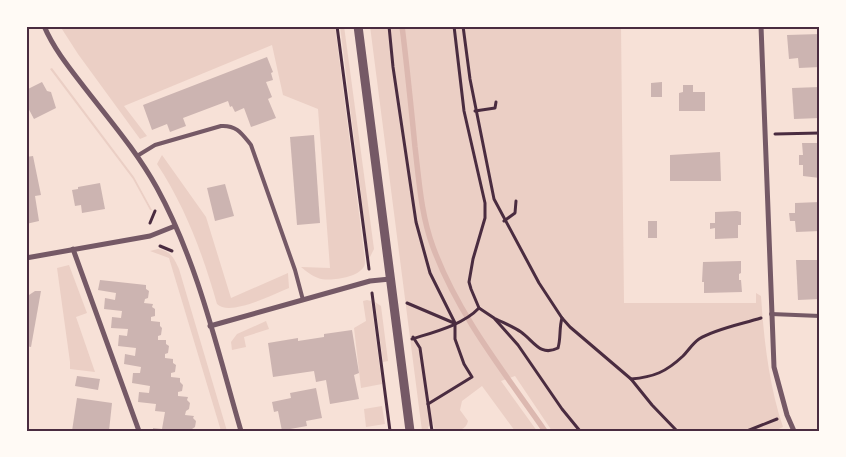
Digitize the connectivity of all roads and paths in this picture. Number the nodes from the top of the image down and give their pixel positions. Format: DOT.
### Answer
graph roads {
  1 [pos="44,26"];
  2 [pos="338,26"];
  3 [pos="358,26"];
  4 [pos="390,26"];
  5 [pos="454,26"];
  6 [pos="463,26"];
  7 [pos="761,26"];
  8 [pos="496,102"];
  9 [pos="475,111"];
  10 [pos="820,133"];
  11 [pos="765,135"];
  12 [pos="137,156"];
  13 [pos="159,192"];
  14 [pos="516,201"];
  15 [pos="504,221"];
  16 [pos="147,225"];
  17 [pos="175,226"];
  18 [pos="152,246"];
  19 [pos="73,249"];
  20 [pos="177,257"];
  21 [pos="26,258"];
  22 [pos="390,279"];
  23 [pos="370,281"];
  24 [pos="303,300"];
  25 [pos="393,302"];
  26 [pos="408,303"];
  27 [pos="480,308"];
  28 [pos="410,312"];
  29 [pos="771,314"];
  30 [pos="820,316"];
  31 [pos="494,318"];
  32 [pos="562,318"];
  33 [pos="455,324"];
  34 [pos="210,326"];
  35 [pos="412,330"];
  36 [pos="413,339"];
  37 [pos="631,379"];
  38 [pos="454,388"];
  39 [pos="458,392"];
  40 [pos="428,404"];
  41 [pos="787,415"];
  42 [pos="138,431"];
  43 [pos="241,431"];
  44 [pos="390,431"];
  45 [pos="410,431"];
  46 [pos="432,431"];
  47 [pos="580,431"];
  48 [pos="677,431"];
  49 [pos="747,431"];
  50 [pos="794,431"];
  1 -- 12 [label="street"];
  2 -- 23 [label="path"];
  3 -- 22 [label="street"];
  4 -- 33 [label="path"];
  5 -- 27 [label="path"];
  6 -- 9 [label="path"];
  7 -- 11 [label="street"];
  8 -- 9 [label="path"];
  9 -- 15 [label="path"];
  10 -- 11 [label="path"];
  11 -- 29 [label="street"];
  12 -- 13 [label="street"];
  12 -- 24 [label="lane"];
  13 -- 16 [label="path"];
  13 -- 17 [label="street"];
  14 -- 15 [label="path"];
  15 -- 32 [label="path"];
  17 -- 19 [label="street"];
  17 -- 34 [label="street"];
  18 -- 20 [label="path"];
  19 -- 21 [label="street"];
  19 -- 42 [label="street"];
  22 -- 23 [label="street"];
  22 -- 25 [label="street"];
  23 -- 24 [label="street"];
  23 -- 44 [label="path"];
  24 -- 34 [label="street"];
  25 -- 26 [label="path"];
  25 -- 45 [label="street"];
  26 -- 28 [label="path"];
  26 -- 33 [label="path"];
  27 -- 31 [label="path"];
  27 -- 33 [label="path"];
  29 -- 30 [label="lane"];
  29 -- 37 [label="path"];
  29 -- 41 [label="street"];
  31 -- 32 [label="path"];
  31 -- 47 [label="path"];
  32 -- 37 [label="path"];
  33 -- 36 [label="path"];
  33 -- 38 [label="path"];
  34 -- 43 [label="street"];
  35 -- 36 [label="path"];
  36 -- 40 [label="path"];
  37 -- 48 [label="path"];
  38 -- 39 [label="path"];
  38 -- 40 [label="path"];
  40 -- 46 [label="path"];
  41 -- 49 [label="path"];
  41 -- 50 [label="street"];
}
